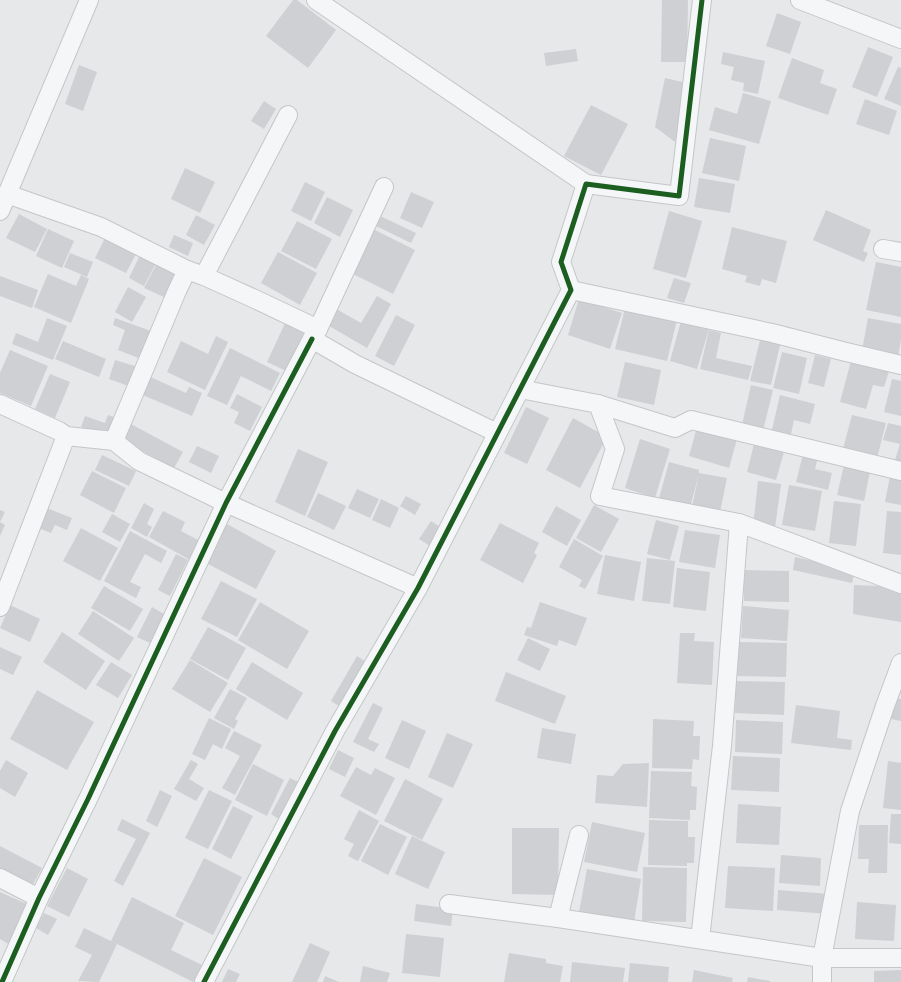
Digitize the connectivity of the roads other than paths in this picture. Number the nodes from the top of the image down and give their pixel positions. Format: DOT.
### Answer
graph roads {
  1 [pos="89,0"];
  2 [pos="316,0"];
  3 [pos="702,0"];
  4 [pos="800,0"];
  5 [pos="900,37"];
  6 [pos="288,115"];
  7 [pos="586,184"];
  8 [pos="384,187"];
  9 [pos="7,194"];
  10 [pos="0,211"];
  11 [pos="883,249"];
  12 [pos="901,252"];
  13 [pos="195,273"];
  14 [pos="571,290"];
  15 [pos="315,334"];
  16 [pos="901,365"];
  17 [pos="520,389"];
  18 [pos="0,404"];
  19 [pos="598,404"];
  20 [pos="497,433"];
  21 [pos="66,436"];
  22 [pos="114,441"];
  23 [pos="901,470"];
  24 [pos="226,503"];
  25 [pos="739,523"];
  26 [pos="901,584"];
  27 [pos="418,588"];
  28 [pos="0,607"];
  29 [pos="901,663"];
  30 [pos="579,835"];
  31 [pos="0,878"];
  32 [pos="39,898"];
  33 [pos="449,904"];
  34 [pos="558,918"];
  35 [pos="700,940"];
  36 [pos="822,958"];
  37 [pos="901,958"];
  38 [pos="2,982"];
  39 [pos="204,982"];
  40 [pos="822,982"];
  1 -- 9 [label="street"];
  2 -- 7 [label="street"];
  3 -- 7 [label="street"];
  4 -- 5 [label="street"];
  6 -- 13 [label="street"];
  7 -- 14 [label="street"];
  8 -- 15 [label="street"];
  9 -- 10 [label="street"];
  9 -- 13 [label="street"];
  11 -- 12 [label="street"];
  13 -- 15 [label="street"];
  13 -- 22 [label="street"];
  14 -- 16 [label="street"];
  14 -- 17 [label="street"];
  15 -- 20 [label="street"];
  15 -- 24 [label="street"];
  17 -- 19 [label="street"];
  17 -- 20 [label="street"];
  18 -- 21 [label="street"];
  19 -- 23 [label="street"];
  19 -- 25 [label="street"];
  20 -- 27 [label="street"];
  21 -- 22 [label="street"];
  21 -- 28 [label="street"];
  22 -- 24 [label="street"];
  24 -- 27 [label="street"];
  24 -- 32 [label="street"];
  25 -- 26 [label="street"];
  25 -- 35 [label="street"];
  27 -- 39 [label="street"];
  29 -- 36 [label="street"];
  30 -- 34 [label="street"];
  31 -- 32 [label="street"];
  32 -- 38 [label="street"];
  33 -- 34 [label="street"];
  34 -- 35 [label="street"];
  35 -- 36 [label="street"];
  36 -- 37 [label="street"];
  36 -- 40 [label="street"];
}
